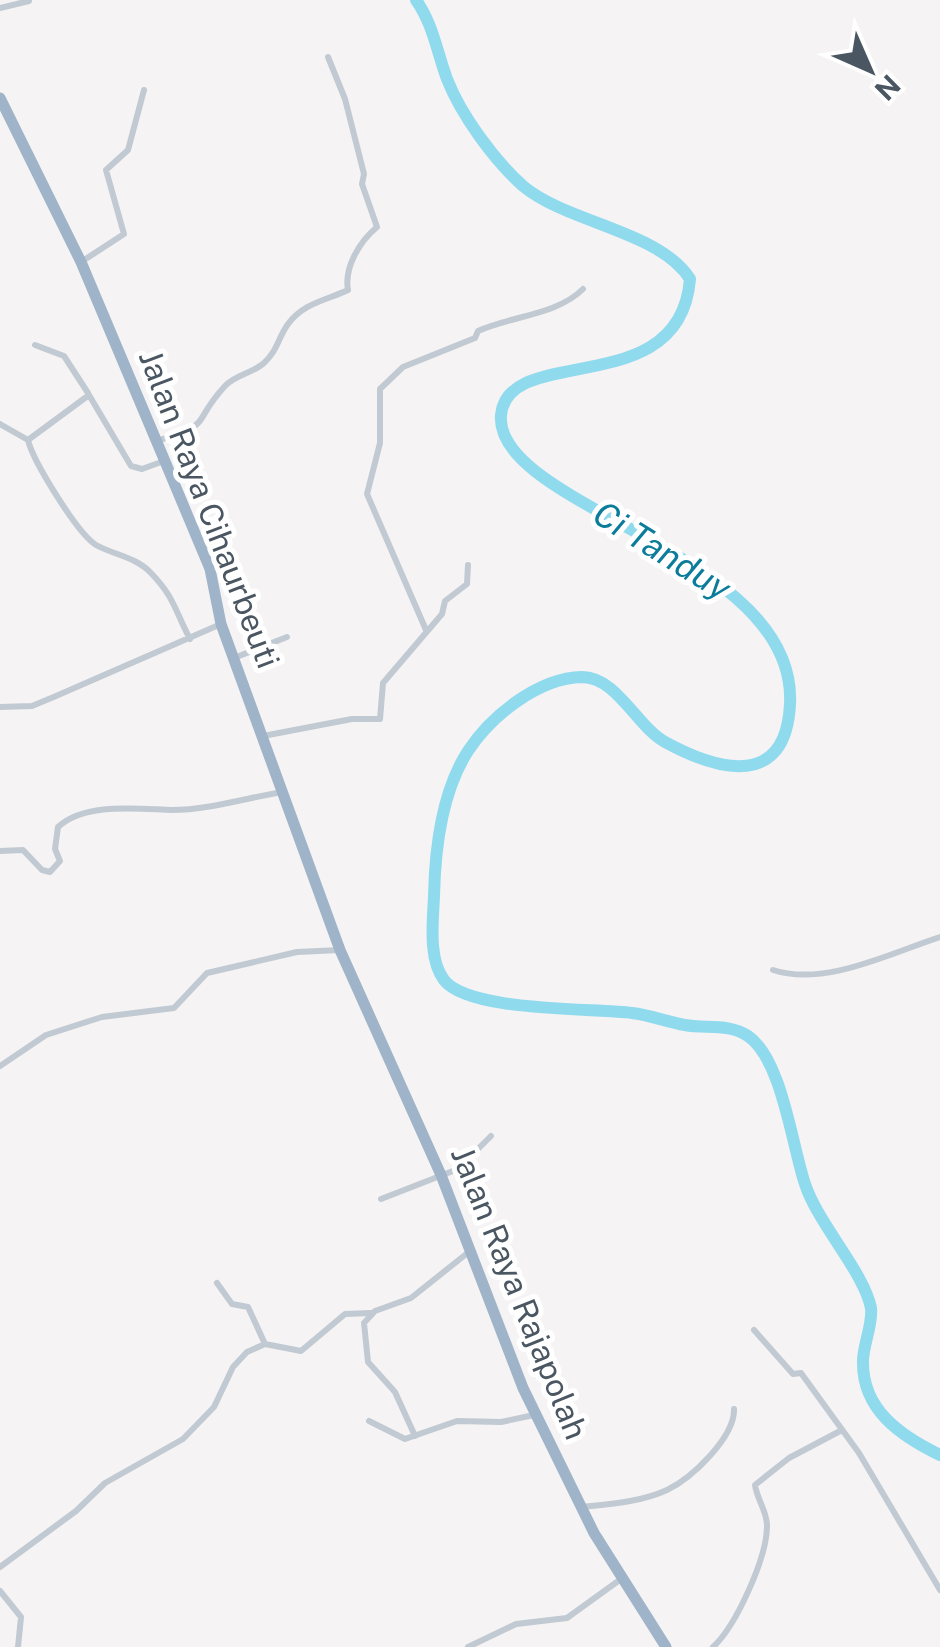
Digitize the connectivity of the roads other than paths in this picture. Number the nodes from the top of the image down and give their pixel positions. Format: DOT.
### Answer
graph roads {
  1 [pos="29,1"];
  2 [pos="0,8"];
  3 [pos="328,57"];
  4 [pos="144,90"];
  5 [pos="0,98"];
  6 [pos="81,262"];
  7 [pos="583,289"];
  8 [pos="35,345"];
  9 [pos="88,394"];
  10 [pos="0,424"];
  11 [pos="28,440"];
  12 [pos="156,441"];
  13 [pos="165,461"];
  14 [pos="468,564"];
  15 [pos="221,624"];
  16 [pos="426,630"];
  17 [pos="287,637"];
  18 [pos="190,639"];
  19 [pos="234,658"];
  20 [pos="0,707"];
  21 [pos="263,736"];
  22 [pos="282,792"];
  23 [pos="0,851"];
  24 [pos="940,937"];
  25 [pos="340,950"];
  26 [pos="774,970"];
  27 [pos="0,1066"];
  28 [pos="491,1136"];
  29 [pos="441,1174"];
  30 [pos="381,1199"];
  31 [pos="471,1250"];
  32 [pos="218,1283"];
  33 [pos="371,1313"];
  34 [pos="754,1330"];
  35 [pos="265,1344"];
  36 [pos="734,1409"];
  37 [pos="536,1415"];
  38 [pos="368,1421"];
  39 [pos="842,1430"];
  40 [pos="415,1436"];
  41 [pos="581,1507"];
  42 [pos="0,1567"];
  43 [pos="621,1579"];
  44 [pos="0,1590"];
  45 [pos="940,1590"];
  46 [pos="18,1647"];
  47 [pos="468,1647"];
  48 [pos="666,1647"];
  49 [pos="713,1647"];
  1 -- 2 [label="street"];
  3 -- 12 [label="street"];
  4 -- 6 [label="street"];
  5 -- 6 [label="highway, Jalan Raya Cihaurbeuti"];
  6 -- 12 [label="highway, Jalan Raya Cihaurbeuti"];
  7 -- 16 [label="street"];
  8 -- 9 [label="street"];
  9 -- 11 [label="street"];
  9 -- 13 [label="street"];
  10 -- 11 [label="street"];
  11 -- 18 [label="street"];
  12 -- 13 [label="highway, Jalan Raya Cihaurbeuti"];
  13 -- 15 [label="highway, Jalan Raya Cihaurbeuti"];
  14 -- 16 [label="street"];
  15 -- 18 [label="street"];
  15 -- 19 [label="highway, Jalan Raya Cihaurbeuti"];
  16 -- 21 [label="street"];
  17 -- 19 [label="street"];
  18 -- 20 [label="street"];
  19 -- 21 [label="highway, Jalan Raya Cihaurbeuti"];
  21 -- 22 [label="highway, Jalan Raya Cihaurbeuti"];
  22 -- 23 [label="street"];
  22 -- 25 [label="highway, Jalan Raya Cihaurbeuti"];
  24 -- 26 [label="street"];
  25 -- 27 [label="street"];
  25 -- 29 [label="highway, Jalan Raya Rajapolah"];
  28 -- 29 [label="street"];
  29 -- 30 [label="street"];
  29 -- 31 [label="highway, Jalan Raya Rajapolah"];
  31 -- 33 [label="street"];
  31 -- 37 [label="highway, Jalan Raya Rajapolah"];
  32 -- 35 [label="street"];
  33 -- 35 [label="street"];
  33 -- 40 [label="street"];
  34 -- 39 [label="street"];
  35 -- 42 [label="street"];
  36 -- 41 [label="street"];
  37 -- 40 [label="street"];
  37 -- 41 [label="highway, Jalan Raya Rajapolah"];
  38 -- 40 [label="street"];
  39 -- 45 [label="street"];
  39 -- 49 [label="street"];
  41 -- 43 [label="highway, Jalan Raya Rajapolah"];
  43 -- 47 [label="street"];
  43 -- 48 [label="highway, Jalan Raya Rajapolah"];
  44 -- 46 [label="street"];
}
